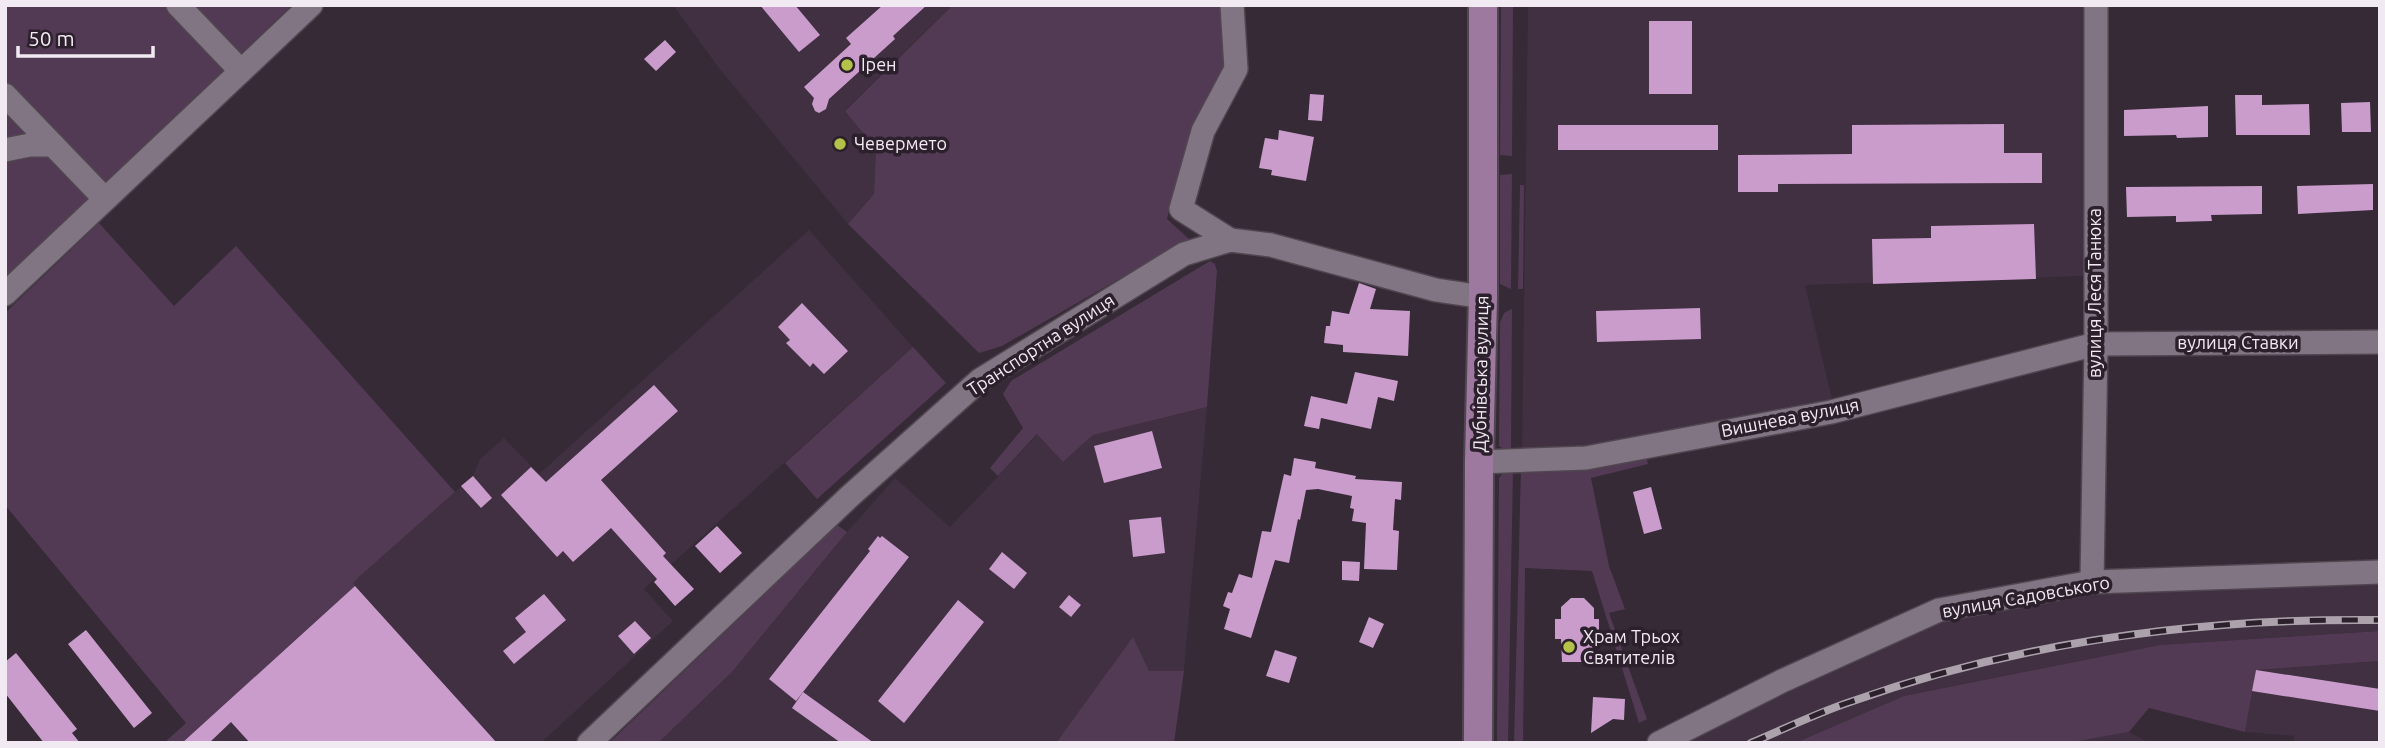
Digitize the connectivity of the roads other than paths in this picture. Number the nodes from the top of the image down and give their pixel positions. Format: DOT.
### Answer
graph roads {
  1 [pos="178,5"];
  2 [pos="312,5"];
  3 [pos="1232,5"];
  4 [pos="1483,5"];
  5 [pos="2096,5"];
  6 [pos="242,71"];
  7 [pos="5,95"];
  8 [pos="53,145"];
  9 [pos="5,150"];
  10 [pos="106,200"];
  11 [pos="1230,240"];
  12 [pos="5,294"];
  13 [pos="1483,297"];
  14 [pos="2380,342"];
  15 [pos="2096,344"];
  16 [pos="1479,462"];
  17 [pos="2380,572"];
  18 [pos="2092,582"];
  19 [pos="589,743"];
  20 [pos="1478,743"];
  21 [pos="1659,743"];
  1 -- 6 [label="street"];
  2 -- 6 [label="street"];
  3 -- 11 [label="street"];
  4 -- 13 [label="main road, Дубнівська вулиця"];
  5 -- 15 [label="street, вулиця Леся Танюка"];
  6 -- 10 [label="street"];
  7 -- 8 [label="street"];
  8 -- 9 [label="street"];
  8 -- 10 [label="street"];
  10 -- 12 [label="street"];
  11 -- 13 [label="street, Транспортна вулиця"];
  11 -- 19 [label="street, Транспортна вулиця"];
  13 -- 16 [label="main road, Дубнівська вулиця"];
  14 -- 15 [label="street, вулиця Ставки"];
  15 -- 16 [label="street, Вишнева вулиця"];
  15 -- 18 [label="street, вулиця Леся Танюка"];
  16 -- 20 [label="main road, Дубнівська вулиця"];
  17 -- 18 [label="street, вулиця Садовського"];
  18 -- 21 [label="street, вулиця Садовського"];
}
